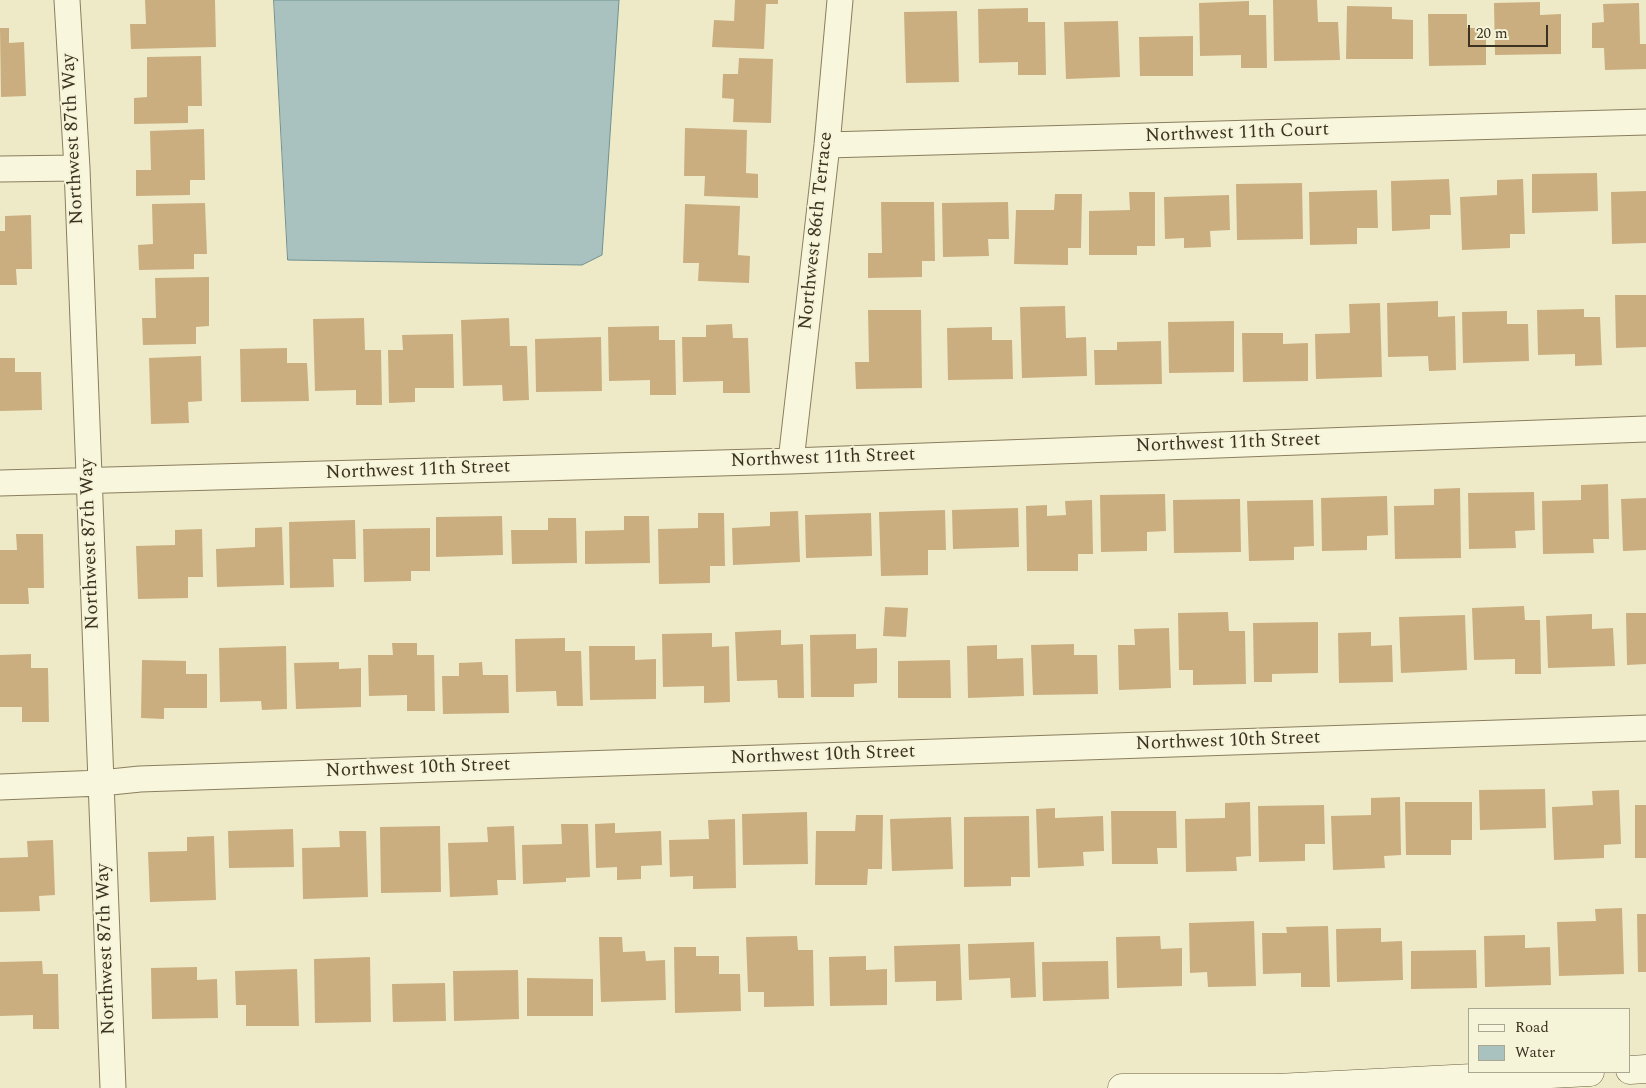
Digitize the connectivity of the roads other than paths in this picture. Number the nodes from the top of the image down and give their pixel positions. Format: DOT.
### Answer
graph roads {
  1 [pos="67,0"];
  2 [pos="840,0"];
  3 [pos="1646,122"];
  4 [pos="827,145"];
  5 [pos="77,168"];
  6 [pos="0,169"];
  7 [pos="1646,429"];
  8 [pos="792,461"];
  9 [pos="89,480"];
  10 [pos="0,483"];
  11 [pos="1646,728"];
  12 [pos="101,783"];
  13 [pos="0,787"];
  14 [pos="1646,1069"];
  15 [pos="1631,1070"];
  16 [pos="1570,1073"];
  17 [pos="113,1088"];
  18 [pos="1122,1088"];
  1 -- 5 [label="street, Northwest 87th Way"];
  2 -- 4 [label="street, Northwest 86th Terrace"];
  3 -- 4 [label="street, Northwest 11th Court"];
  4 -- 8 [label="street, Northwest 86th Terrace"];
  5 -- 6 [label="street"];
  5 -- 9 [label="street, Northwest 87th Way"];
  7 -- 8 [label="street, Northwest 11th Street"];
  8 -- 9 [label="street, Northwest 11th Street"];
  9 -- 10 [label="street, Northwest 11th Street"];
  9 -- 12 [label="street, Northwest 87th Way"];
  11 -- 12 [label="street, Northwest 10th Street"];
  12 -- 13 [label="street, Northwest 10th Street"];
  12 -- 17 [label="street, Northwest 87th Way"];
  14 -- 15 [label="street"];
  16 -- 18 [label="street"];
}
